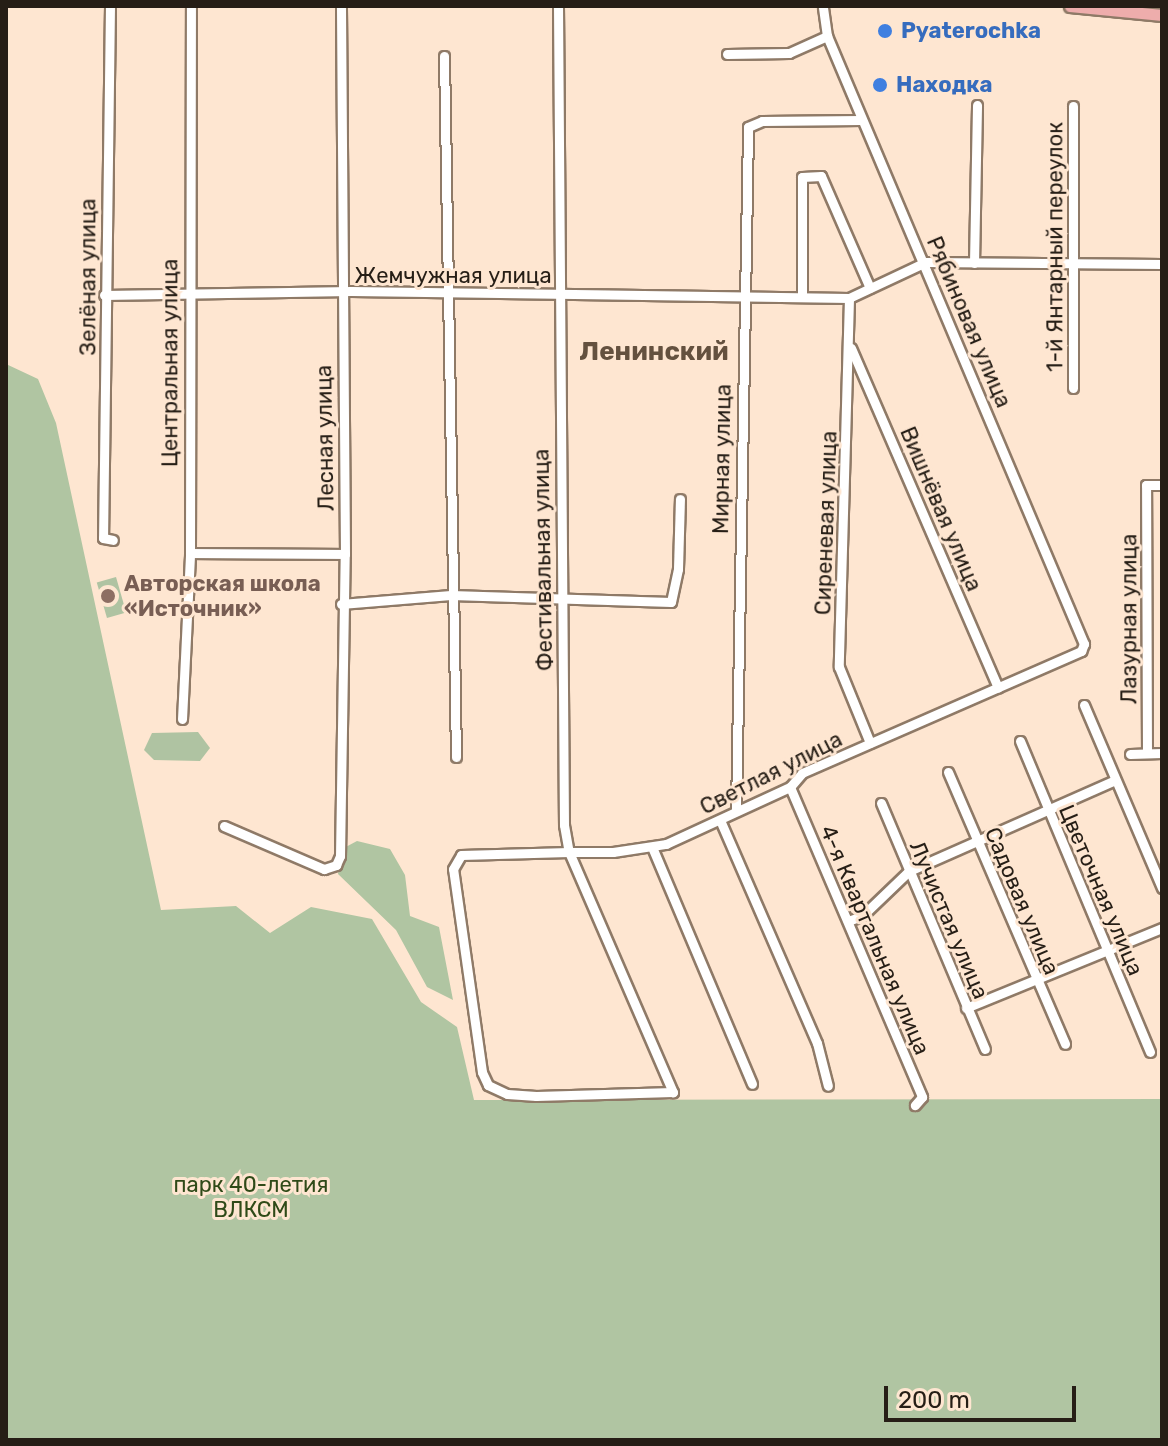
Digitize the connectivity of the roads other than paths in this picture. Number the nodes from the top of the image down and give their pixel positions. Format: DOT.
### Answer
graph roads {
  1 [pos="110,6"];
  2 [pos="191,6"];
  3 [pos="341,6"];
  4 [pos="558,6"];
  5 [pos="823,6"];
  6 [pos="1070,6"];
  7 [pos="1162,15"];
  8 [pos="827,36"];
  9 [pos="727,54"];
  10 [pos="444,56"];
  11 [pos="977,105"];
  12 [pos="1073,106"];
  13 [pos="861,120"];
  14 [pos="926,262"];
  15 [pos="974,263"];
  16 [pos="1070,264"];
  17 [pos="1162,264"];
  18 [pos="870,288"];
  19 [pos="448,292"];
  20 [pos="559,293"];
  21 [pos="104,295"];
  22 [pos="187,295"];
  23 [pos="340,295"];
  24 [pos="742,295"];
  25 [pos="802,297"];
  26 [pos="849,298"];
  27 [pos="850,345"];
  28 [pos="1073,388"];
  29 [pos="1162,485"];
  30 [pos="680,499"];
  31 [pos="113,540"];
  32 [pos="190,553"];
  33 [pos="345,554"];
  34 [pos="451,595"];
  35 [pos="561,601"];
  36 [pos="341,604"];
  37 [pos="1081,651"];
  38 [pos="998,688"];
  39 [pos="1084,705"];
  40 [pos="182,719"];
  41 [pos="1020,741"];
  42 [pos="870,743"];
  43 [pos="1147,753"];
  44 [pos="1162,753"];
  45 [pos="1130,754"];
  46 [pos="456,757"];
  47 [pos="948,772"];
  48 [pos="1115,780"];
  49 [pos="790,787"];
  50 [pos="881,803"];
  51 [pos="736,811"];
  52 [pos="1047,811"];
  53 [pos="720,820"];
  54 [pos="224,826"];
  55 [pos="977,840"];
  56 [pos="652,847"];
  57 [pos="569,852"];
  58 [pos="909,871"];
  59 [pos="1162,888"];
  60 [pos="848,921"];
  61 [pos="1162,928"];
  62 [pos="1108,950"];
  63 [pos="1037,981"];
  64 [pos="966,1008"];
  65 [pos="1065,1044"];
  66 [pos="985,1049"];
  67 [pos="1150,1052"];
  68 [pos="752,1084"];
  69 [pos="488,1085"];
  70 [pos="828,1086"];
  71 [pos="915,1105"];
  1 -- 21 [label="street, Зелёная улица"];
  2 -- 22 [label="street, Центральная улица"];
  3 -- 23 [label="street, Лесная улица"];
  4 -- 20 [label="street, Фестивальная улица"];
  5 -- 8 [label="street, Рябиновая улица"];
  6 -- 7 [label="main road"];
  8 -- 9 [label="street"];
  8 -- 13 [label="street, Рябиновая улица"];
  10 -- 19 [label="street"];
  11 -- 15 [label="street"];
  12 -- 16 [label="street, 1-й Янтарный переулок"];
  13 -- 14 [label="street, Рябиновая улица"];
  13 -- 24 [label="street, Мирная улица"];
  14 -- 15 [label="street"];
  14 -- 18 [label="street"];
  14 -- 37 [label="street, Рябиновая улица"];
  15 -- 16 [label="street"];
  16 -- 17 [label="street"];
  16 -- 28 [label="street, 1-й Янтарный переулок"];
  18 -- 25 [label="street"];
  18 -- 26 [label="street"];
  19 -- 20 [label="street, Жемчужная улица"];
  19 -- 23 [label="street, Жемчужная улица"];
  19 -- 34 [label="street"];
  20 -- 24 [label="street, Жемчужная улица"];
  20 -- 35 [label="street, Фестивальная улица"];
  21 -- 22 [label="street, Жемчужная улица"];
  21 -- 31 [label="street, Зелёная улица"];
  22 -- 23 [label="street, Жемчужная улица"];
  22 -- 32 [label="street, Центральная улица"];
  23 -- 33 [label="street, Лесная улица"];
  24 -- 25 [label="street, Жемчужная улица"];
  24 -- 51 [label="street, Мирная улица"];
  25 -- 26 [label="street, Жемчужная улица"];
  26 -- 27 [label="street, Сиреневая улица"];
  27 -- 38 [label="street, Вишнёвая улица"];
  27 -- 42 [label="street, Сиреневая улица"];
  29 -- 43 [label="street, Лазурная улица"];
  30 -- 35 [label="street"];
  32 -- 33 [label="street"];
  32 -- 40 [label="street, Центральная улица"];
  33 -- 36 [label="street, Лесная улица"];
  34 -- 35 [label="street"];
  34 -- 36 [label="street"];
  34 -- 46 [label="street"];
  35 -- 57 [label="street, Фестивальная улица"];
  36 -- 54 [label="street, Лесная улица"];
  37 -- 38 [label="street, Светлая улица"];
  38 -- 42 [label="street, Светлая улица"];
  39 -- 48 [label="street"];
  41 -- 52 [label="street, Цветочная улица"];
  42 -- 49 [label="street, Светлая улица"];
  43 -- 44 [label="street"];
  43 -- 45 [label="street"];
  47 -- 55 [label="street, Садовая улица"];
  48 -- 52 [label="street"];
  48 -- 59 [label="street"];
  49 -- 51 [label="street, Светлая улица"];
  49 -- 60 [label="street, 4-я Квартальная улица"];
  50 -- 58 [label="street, Лучистая улица"];
  51 -- 53 [label="street, Светлая улица"];
  52 -- 55 [label="street"];
  52 -- 62 [label="street, Цветочная улица"];
  53 -- 56 [label="street, Светлая улица"];
  53 -- 70 [label="street"];
  55 -- 58 [label="street"];
  55 -- 63 [label="street, Садовая улица"];
  56 -- 57 [label="street, Светлая улица"];
  56 -- 68 [label="street"];
  57 -- 69 [label="street, Светлая улица"];
  57 -- 69 [label="street, Фестивальная улица"];
  58 -- 60 [label="street"];
  58 -- 64 [label="street, Лучистая улица"];
  60 -- 71 [label="street, 4-я Квартальная улица"];
  61 -- 62 [label="street"];
  62 -- 63 [label="street"];
  62 -- 67 [label="street, Цветочная улица"];
  63 -- 64 [label="street"];
  63 -- 65 [label="street, Садовая улица"];
  64 -- 66 [label="street, Лучистая улица"];
}
